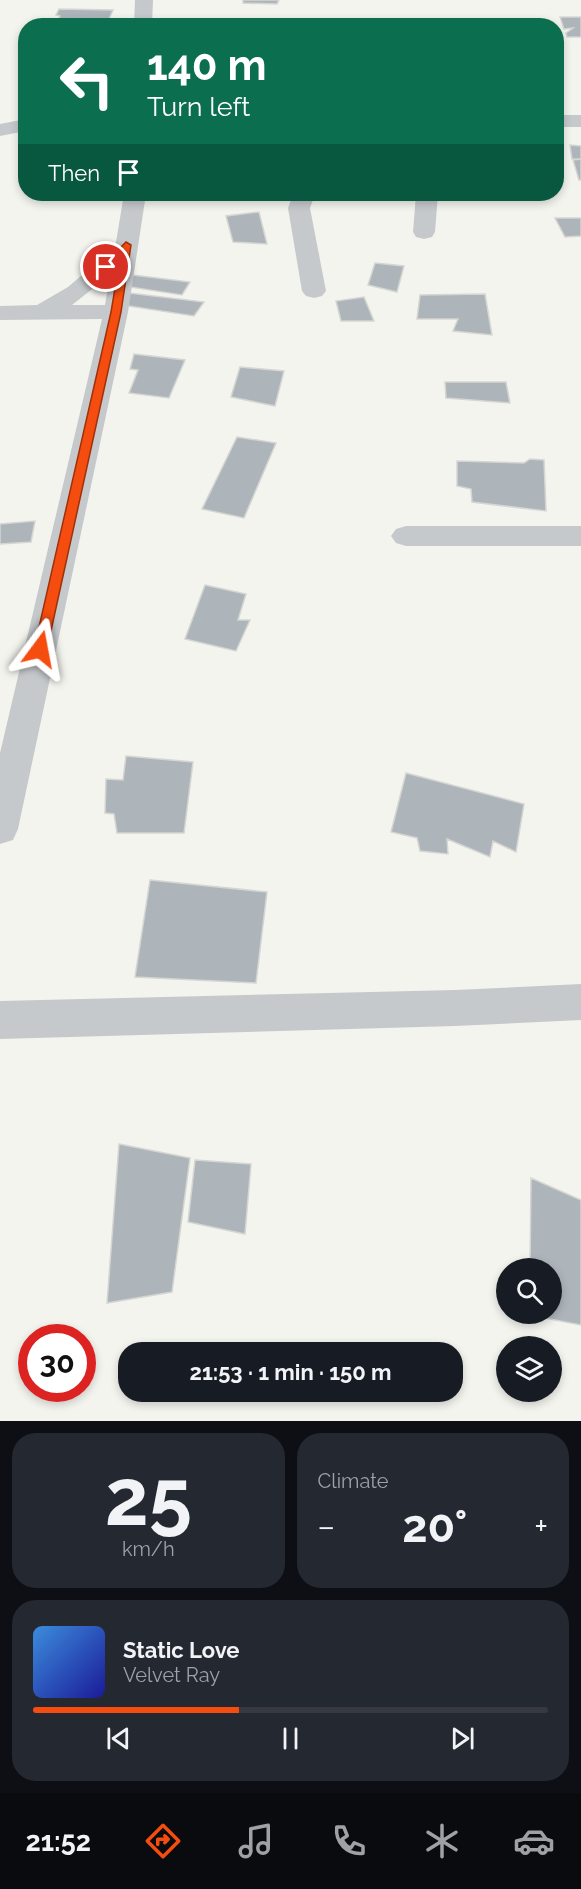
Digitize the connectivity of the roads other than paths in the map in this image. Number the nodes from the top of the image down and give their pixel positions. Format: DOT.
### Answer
graph roads {
  1 [pos="144,0"];
  2 [pos="143,18"];
  3 [pos="564,121"];
  4 [pos="581,121"];
  5 [pos="18,127"];
  6 [pos="0,130"];
  7 [pos="134,201"];
  8 [pos="302,201"];
  9 [pos="426,201"];
  10 [pos="424,232"];
  11 [pos="126,245"];
  12 [pos="314,291"];
  13 [pos="116,312"];
  14 [pos="0,313"];
  15 [pos="41,313"];
  16 [pos="406,536"];
  17 [pos="581,536"];
  18 [pos="0,829"];
  19 [pos="581,1002"];
  20 [pos="0,1020"];
  1 -- 2 [label="street"];
  3 -- 4 [label="street"];
  5 -- 6 [label="street"];
  7 -- 11 [label="street"];
  8 -- 12 [label="street"];
  9 -- 10 [label="street"];
  11 -- 13 [label="street"];
  11 -- 15 [label="street"];
  13 -- 15 [label="street"];
  13 -- 18 [label="street"];
  14 -- 15 [label="street"];
  16 -- 17 [label="street"];
  19 -- 20 [label="street"];
}
